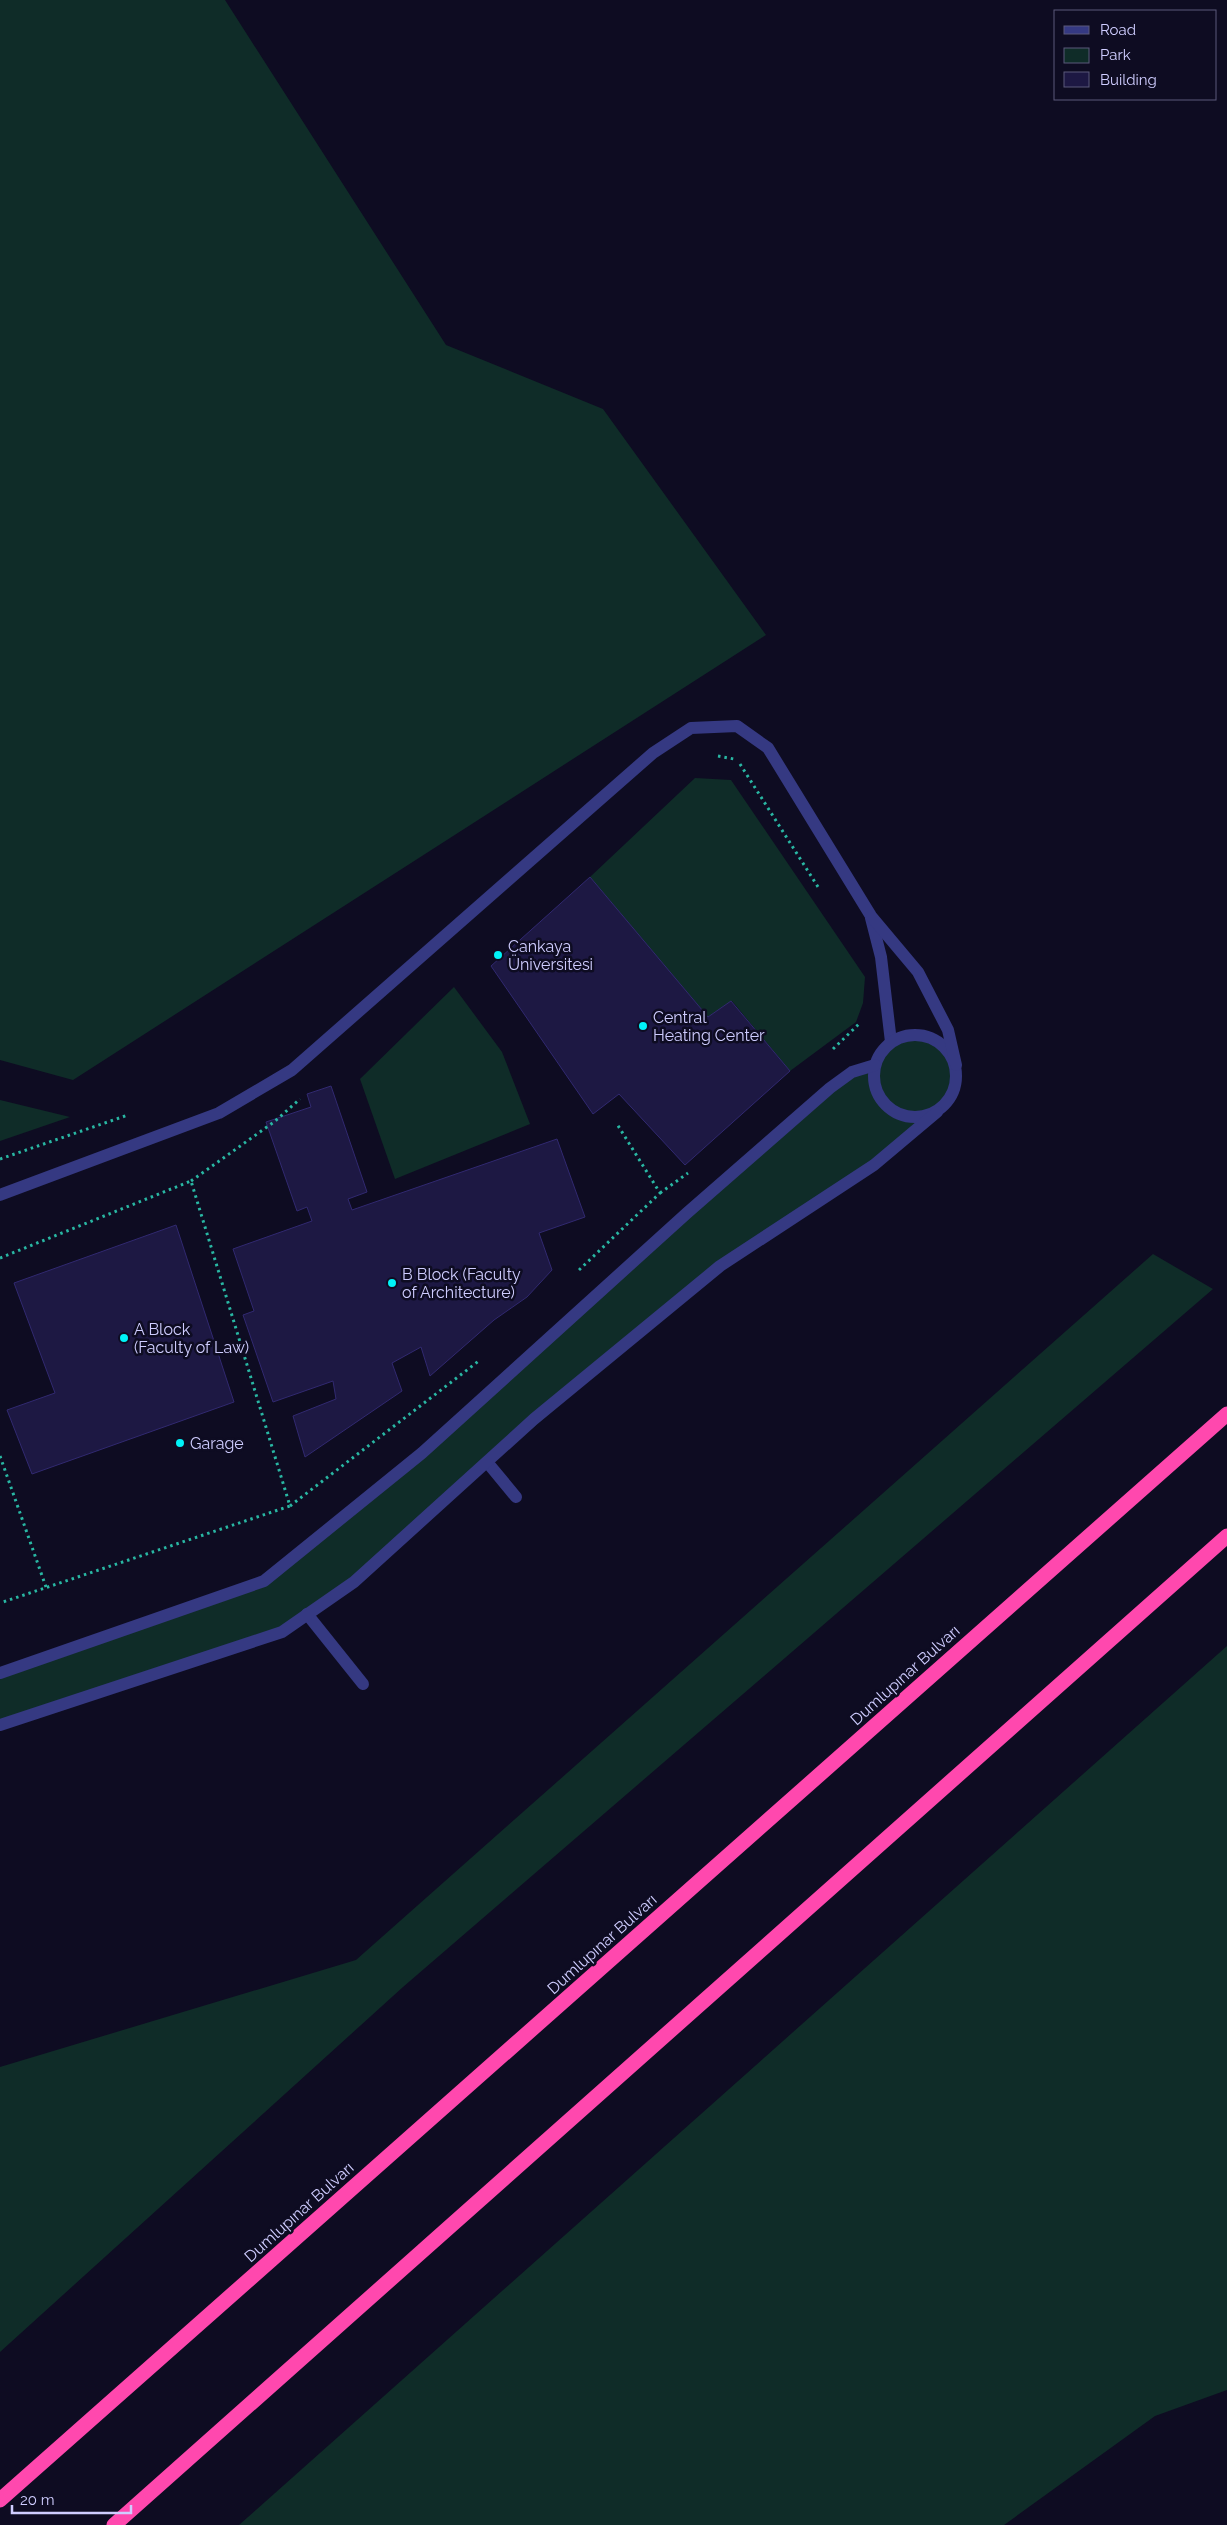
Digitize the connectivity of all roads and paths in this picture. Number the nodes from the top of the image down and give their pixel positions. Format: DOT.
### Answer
graph roads {
  1 [pos="714,755"];
  2 [pos="822,893"];
  3 [pos="870,916"];
  4 [pos="863,1020"];
  5 [pos="891,1042"];
  6 [pos="829,1054"];
  7 [pos="875,1065"];
  8 [pos="956,1065"];
  9 [pos="304,1096"];
  10 [pos="937,1112"];
  11 [pos="617,1124"];
  12 [pos="691,1170"];
  13 [pos="192,1181"];
  14 [pos="660,1193"];
  15 [pos="0,1195"];
  16 [pos="0,1258"];
  17 [pos="576,1274"];
  18 [pos="482,1358"];
  19 [pos="1227,1414"];
  20 [pos="0,1456"];
  21 [pos="487,1462"];
  22 [pos="1,1464"];
  23 [pos="516,1497"];
  24 [pos="290,1506"];
  25 [pos="1227,1536"];
  26 [pos="46,1587"];
  27 [pos="0,1603"];
  28 [pos="307,1614"];
  29 [pos="0,1673"];
  30 [pos="363,1684"];
  31 [pos="0,1725"];
  32 [pos="0,2500"];
  33 [pos="114,2525"];
  1 -- 2 [label="path"];
  3 -- 5 [label="street"];
  3 -- 8 [label="street"];
  3 -- 15 [label="street"];
  4 -- 6 [label="path"];
  5 -- 7 [label="street"];
  5 -- 8 [label="street"];
  7 -- 10 [label="street"];
  7 -- 29 [label="street"];
  8 -- 10 [label="street"];
  9 -- 13 [label="path"];
  10 -- 21 [label="street"];
  11 -- 14 [label="path"];
  12 -- 14 [label="path"];
  13 -- 16 [label="path"];
  13 -- 24 [label="path"];
  14 -- 17 [label="path"];
  18 -- 24 [label="path"];
  19 -- 32 [label="highway, Dumlupınar Bulvarı"];
  20 -- 22 [label="path"];
  21 -- 23 [label="street"];
  21 -- 28 [label="street"];
  22 -- 26 [label="path"];
  24 -- 26 [label="path"];
  25 -- 33 [label="highway"];
  26 -- 27 [label="path"];
  28 -- 30 [label="street"];
  28 -- 31 [label="street"];
}
